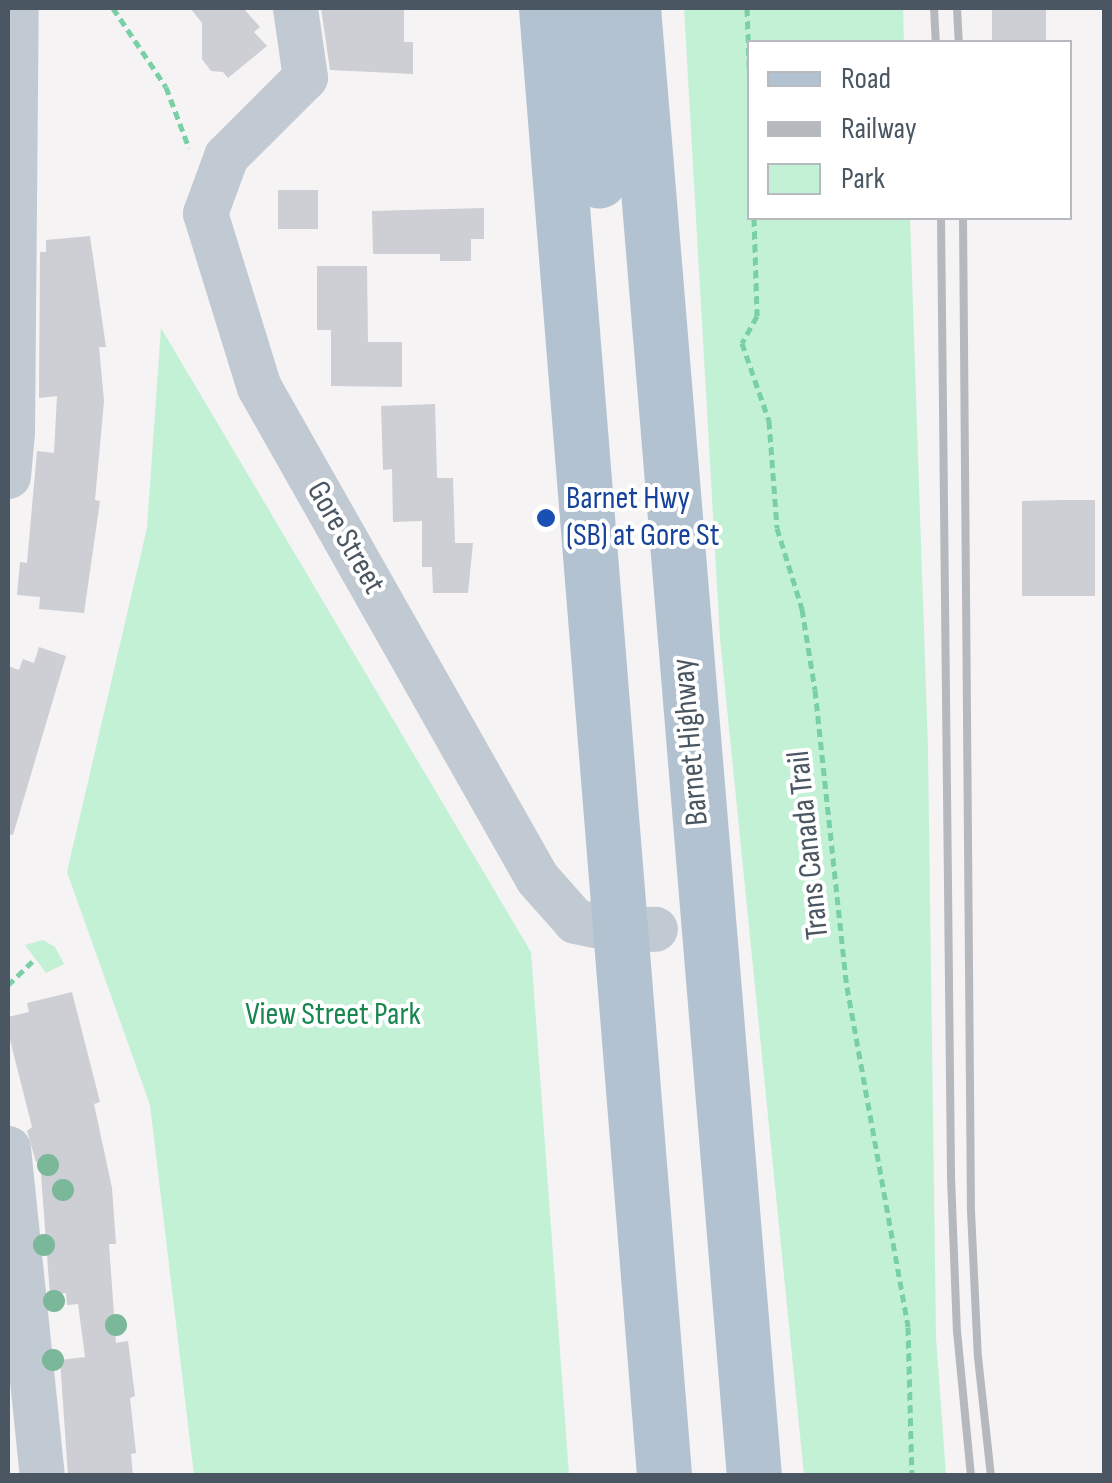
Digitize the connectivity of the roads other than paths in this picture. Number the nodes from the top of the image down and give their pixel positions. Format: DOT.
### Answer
graph roads {
  1 [pos="16,8"];
  2 [pos="294,8"];
  3 [pos="546,8"];
  4 [pos="586,8"];
  5 [pos="633,8"];
  6 [pos="8,476"];
  7 [pos="637,930"];
  8 [pos="8,1148"];
  9 [pos="42,1476"];
  10 [pos="664,1476"];
  11 [pos="696,1476"];
  12 [pos="754,1476"];
  1 -- 6 [label="street"];
  2 -- 7 [label="street, Gore Street"];
  3 -- 7 [label="main road"];
  4 -- 7 [label="main road"];
  5 -- 12 [label="main road, Barnet Highway"];
  7 -- 10 [label="main road"];
  7 -- 11 [label="main road"];
  8 -- 9 [label="street"];
}
